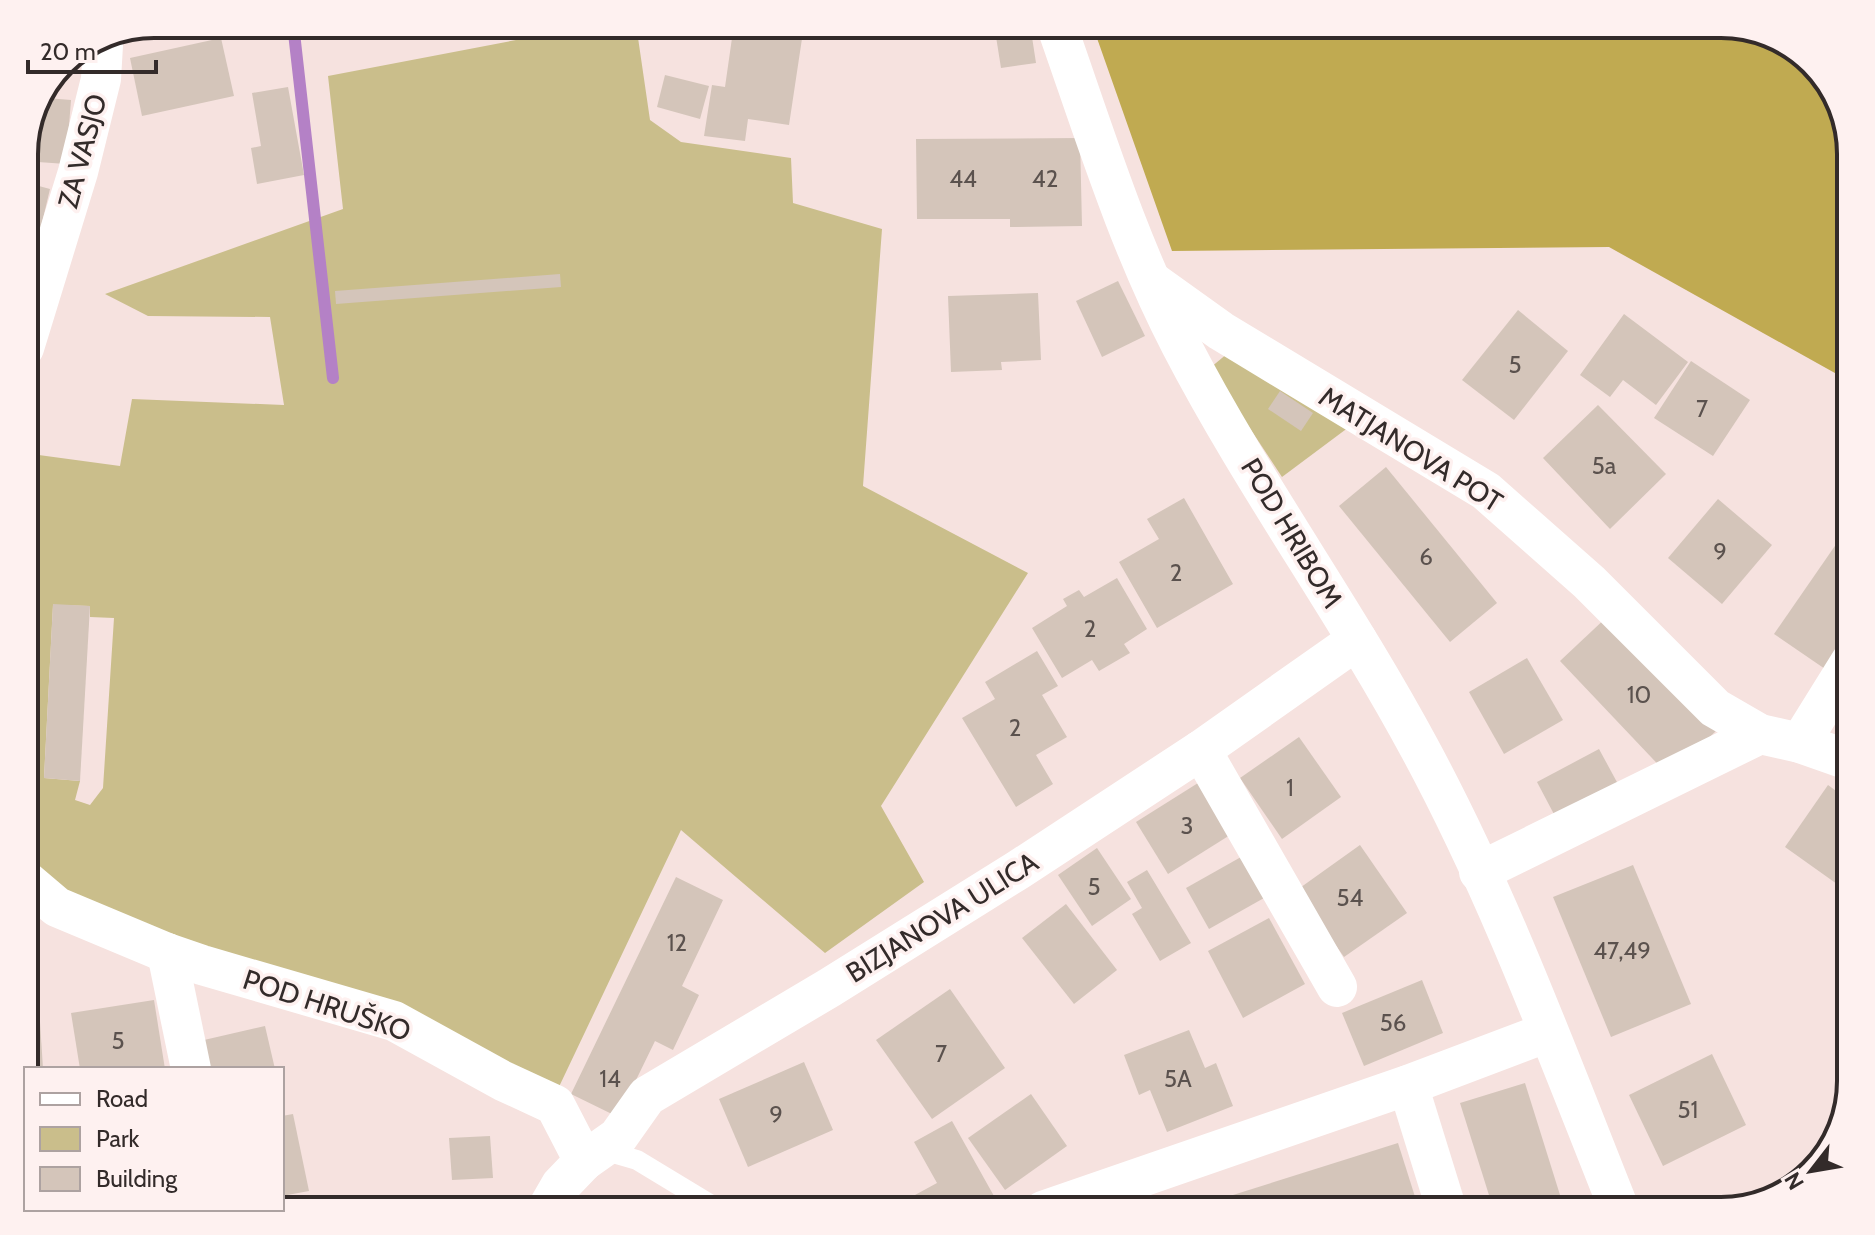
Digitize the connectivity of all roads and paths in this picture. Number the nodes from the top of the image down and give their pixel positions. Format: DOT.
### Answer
graph roads {
  1 [pos="1061,38"];
  2 [pos="103,51"];
  3 [pos="1151,281"];
  4 [pos="38,302"];
  5 [pos="1357,640"];
  6 [pos="1837,684"];
  7 [pos="1760,734"];
  8 [pos="1800,743"];
  9 [pos="1201,750"];
  10 [pos="1837,756"];
  11 [pos="1479,872"];
  12 [pos="38,891"];
  13 [pos="167,953"];
  14 [pos="1337,987"];
  15 [pos="1548,1032"];
  16 [pos="191,1067"];
  17 [pos="1408,1085"];
  18 [pos="591,1155"];
  19 [pos="554,1197"];
  20 [pos="698,1197"];
  21 [pos="1084,1197"];
  22 [pos="1443,1197"];
  23 [pos="1614,1197"];
  1 -- 3 [label="street, POD HRIBOM"];
  2 -- 4 [label="street, ZA VASJO"];
  3 -- 5 [label="street, POD HRIBOM"];
  3 -- 7 [label="street, MATJANOVA POT"];
  5 -- 9 [label="street, BIZJANOVA ULICA"];
  5 -- 11 [label="street, POD HRIBOM"];
  6 -- 8 [label="street"];
  7 -- 8 [label="street, MATJANOVA POT"];
  7 -- 11 [label="street"];
  8 -- 10 [label="street, MATJANOVA POT"];
  9 -- 14 [label="street"];
  9 -- 18 [label="street, BIZJANOVA ULICA"];
  11 -- 15 [label="street, POD HRIBOM"];
  12 -- 13 [label="street, POD HRUŠKO"];
  13 -- 16 [label="street"];
  13 -- 18 [label="street, POD HRUŠKO"];
  15 -- 17 [label="street"];
  15 -- 23 [label="street, POD HRIBOM"];
  17 -- 21 [label="street"];
  17 -- 22 [label="street"];
  18 -- 19 [label="street, BIZJANOVA ULICA"];
  18 -- 20 [label="lane"];
}
